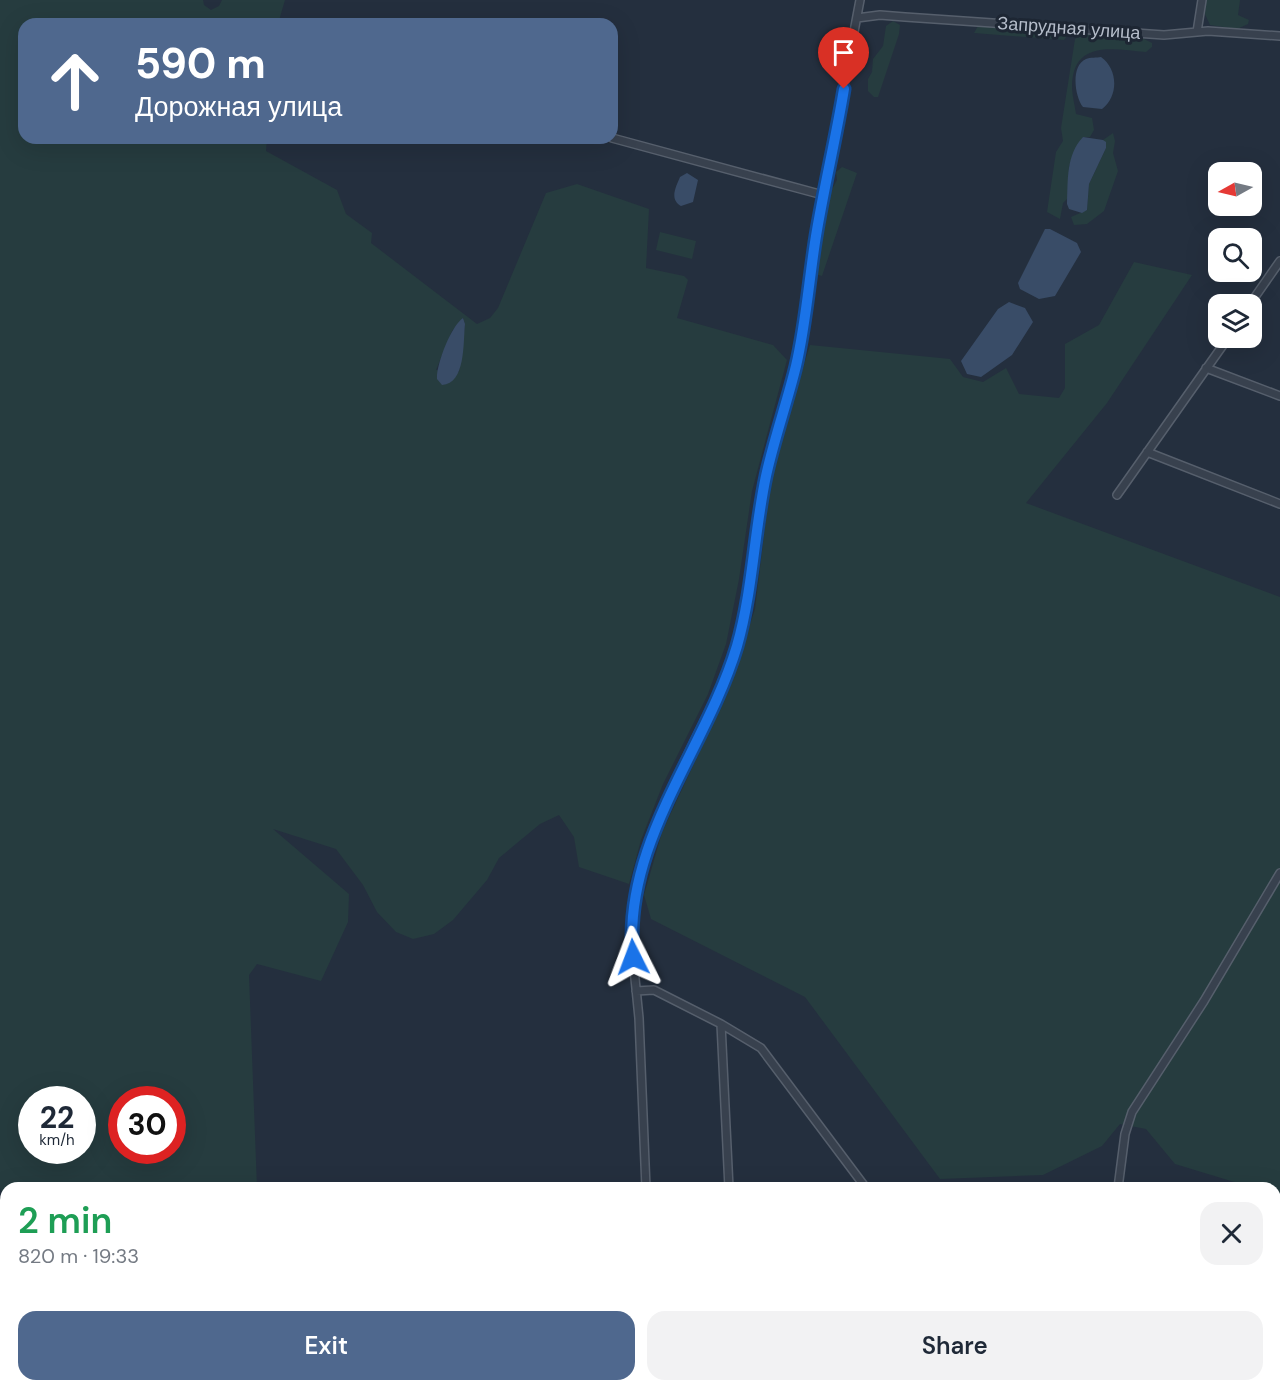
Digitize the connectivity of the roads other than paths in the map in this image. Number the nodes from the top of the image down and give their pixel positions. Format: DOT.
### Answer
graph roads {
  1 [pos="860,0"];
  2 [pos="1202,0"];
  3 [pos="857,18"];
  4 [pos="1197,32"];
  5 [pos="1280,36"];
  6 [pos="618,140"];
  7 [pos="823,195"];
  8 [pos="1280,261"];
  9 [pos="1257,294"];
  10 [pos="1221,348"];
  11 [pos="1206,369"];
  12 [pos="1280,396"];
  13 [pos="1146,452"];
  14 [pos="1117,495"];
  15 [pos="1280,504"];
  16 [pos="1280,873"];
  17 [pos="636,991"];
  18 [pos="721,1024"];
  19 [pos="646,1182"];
  20 [pos="729,1182"];
  21 [pos="862,1182"];
  22 [pos="1119,1182"];
  1 -- 3 [label="street"];
  2 -- 4 [label="street"];
  3 -- 4 [label="street, Запрудная улица"];
  3 -- 7 [label="street"];
  4 -- 5 [label="street, Запрудная улица"];
  6 -- 7 [label="street"];
  7 -- 17 [label="street"];
  8 -- 9 [label="street"];
  10 -- 11 [label="street"];
  11 -- 12 [label="street"];
  11 -- 13 [label="street"];
  13 -- 14 [label="street"];
  13 -- 15 [label="street"];
  16 -- 22 [label="street"];
  17 -- 18 [label="street"];
  17 -- 19 [label="street"];
  18 -- 20 [label="street"];
  18 -- 21 [label="street"];
}
